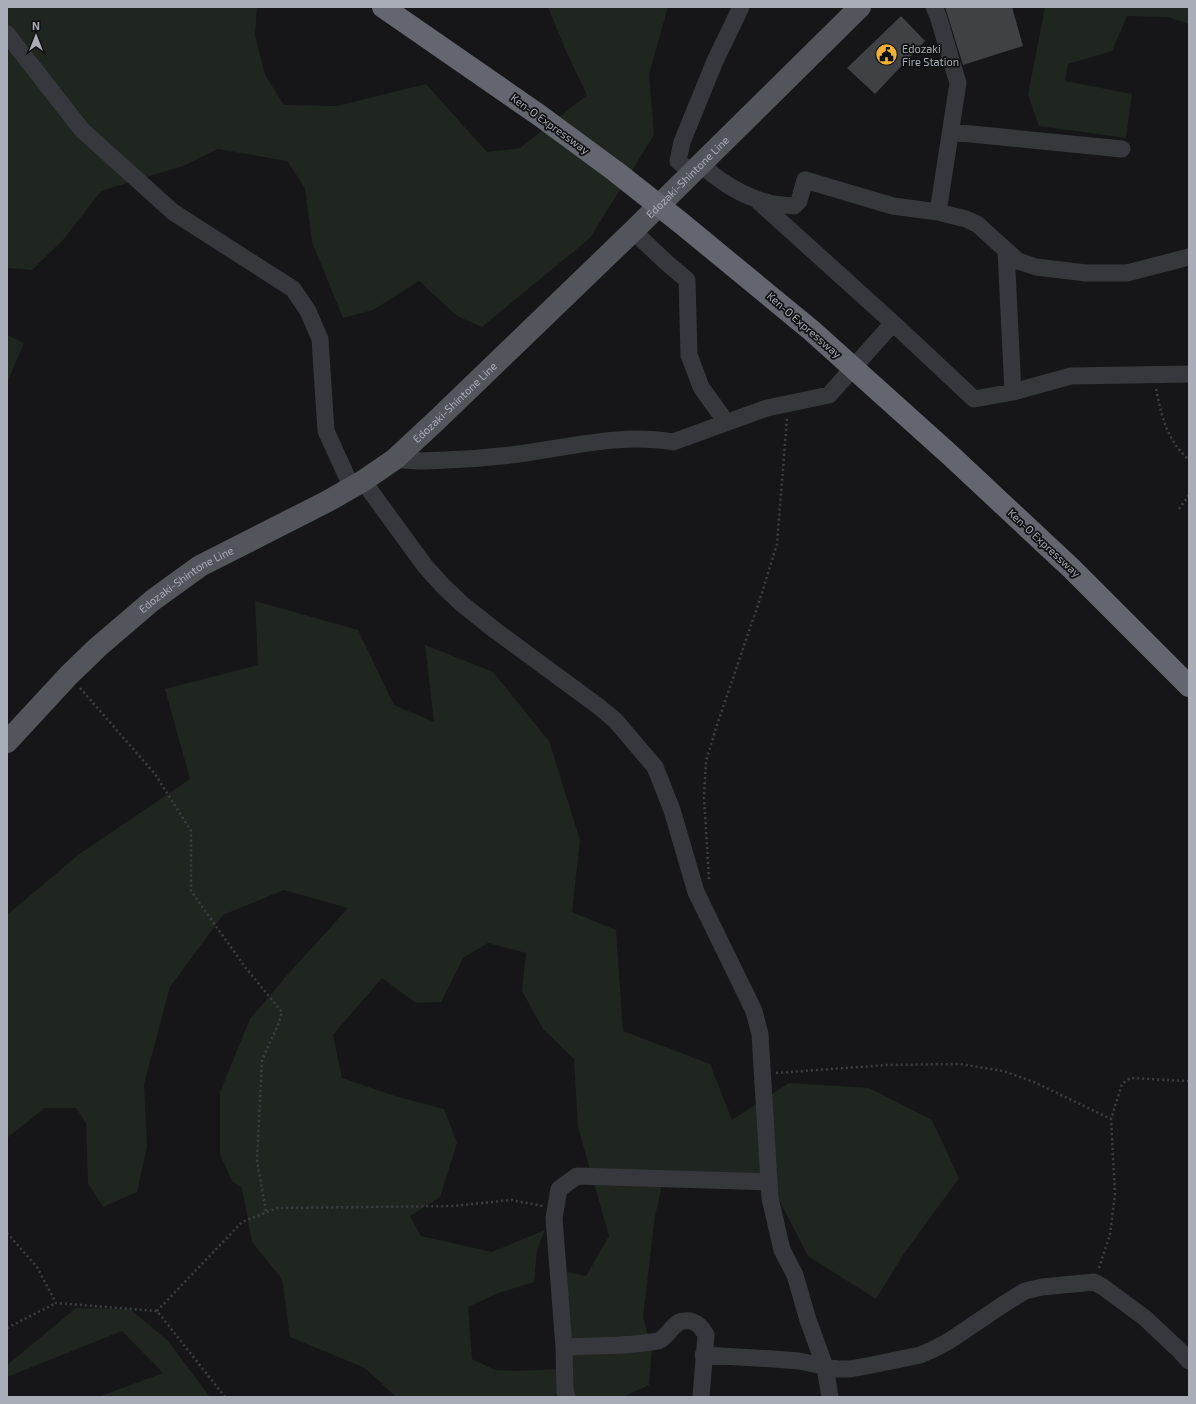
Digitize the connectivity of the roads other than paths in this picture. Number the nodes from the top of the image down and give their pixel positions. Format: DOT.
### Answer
graph roads {
  1 [pos="383,7"];
  2 [pos="741,7"];
  3 [pos="860,7"];
  4 [pos="934,7"];
  5 [pos="7,34"];
  6 [pos="951,132"];
  7 [pos="1122,149"];
  8 [pos="693,171"];
  9 [pos="756,199"];
  10 [pos="938,212"];
  11 [pos="637,226"];
  12 [pos="1006,250"];
  13 [pos="1189,257"];
  14 [pos="890,326"];
  15 [pos="1189,374"];
  16 [pos="1013,392"];
  17 [pos="726,422"];
  18 [pos="395,459"];
  19 [pos="358,484"];
  20 [pos="1189,686"];
  21 [pos="7,742"];
  22 [pos="769,1182"];
  23 [pos="564,1347"];
  24 [pos="703,1355"];
  25 [pos="1189,1361"];
  26 [pos="825,1367"];
  27 [pos="567,1397"];
  28 [pos="701,1397"];
  29 [pos="830,1397"];
  1 -- 20 [label="highway, Ken-O Expressway"];
  2 -- 8 [label="street"];
  3 -- 8 [label="main road, Edozaki-Shintone Line"];
  4 -- 6 [label="street"];
  5 -- 19 [label="street"];
  6 -- 7 [label="street"];
  6 -- 10 [label="street"];
  8 -- 9 [label="street"];
  8 -- 11 [label="main road, Edozaki-Shintone Line"];
  9 -- 10 [label="street"];
  9 -- 14 [label="street"];
  10 -- 12 [label="street"];
  11 -- 17 [label="street"];
  11 -- 18 [label="main road, Edozaki-Shintone Line"];
  12 -- 13 [label="street"];
  12 -- 16 [label="street"];
  14 -- 16 [label="street"];
  14 -- 17 [label="street"];
  15 -- 16 [label="street"];
  17 -- 18 [label="street"];
  18 -- 19 [label="main road, Edozaki-Shintone Line"];
  19 -- 21 [label="main road, Edozaki-Shintone Line"];
  19 -- 22 [label="street"];
  22 -- 23 [label="street"];
  22 -- 26 [label="street"];
  23 -- 24 [label="street"];
  23 -- 27 [label="street"];
  24 -- 26 [label="street"];
  24 -- 28 [label="street"];
  25 -- 26 [label="street"];
  26 -- 29 [label="street"];
}
